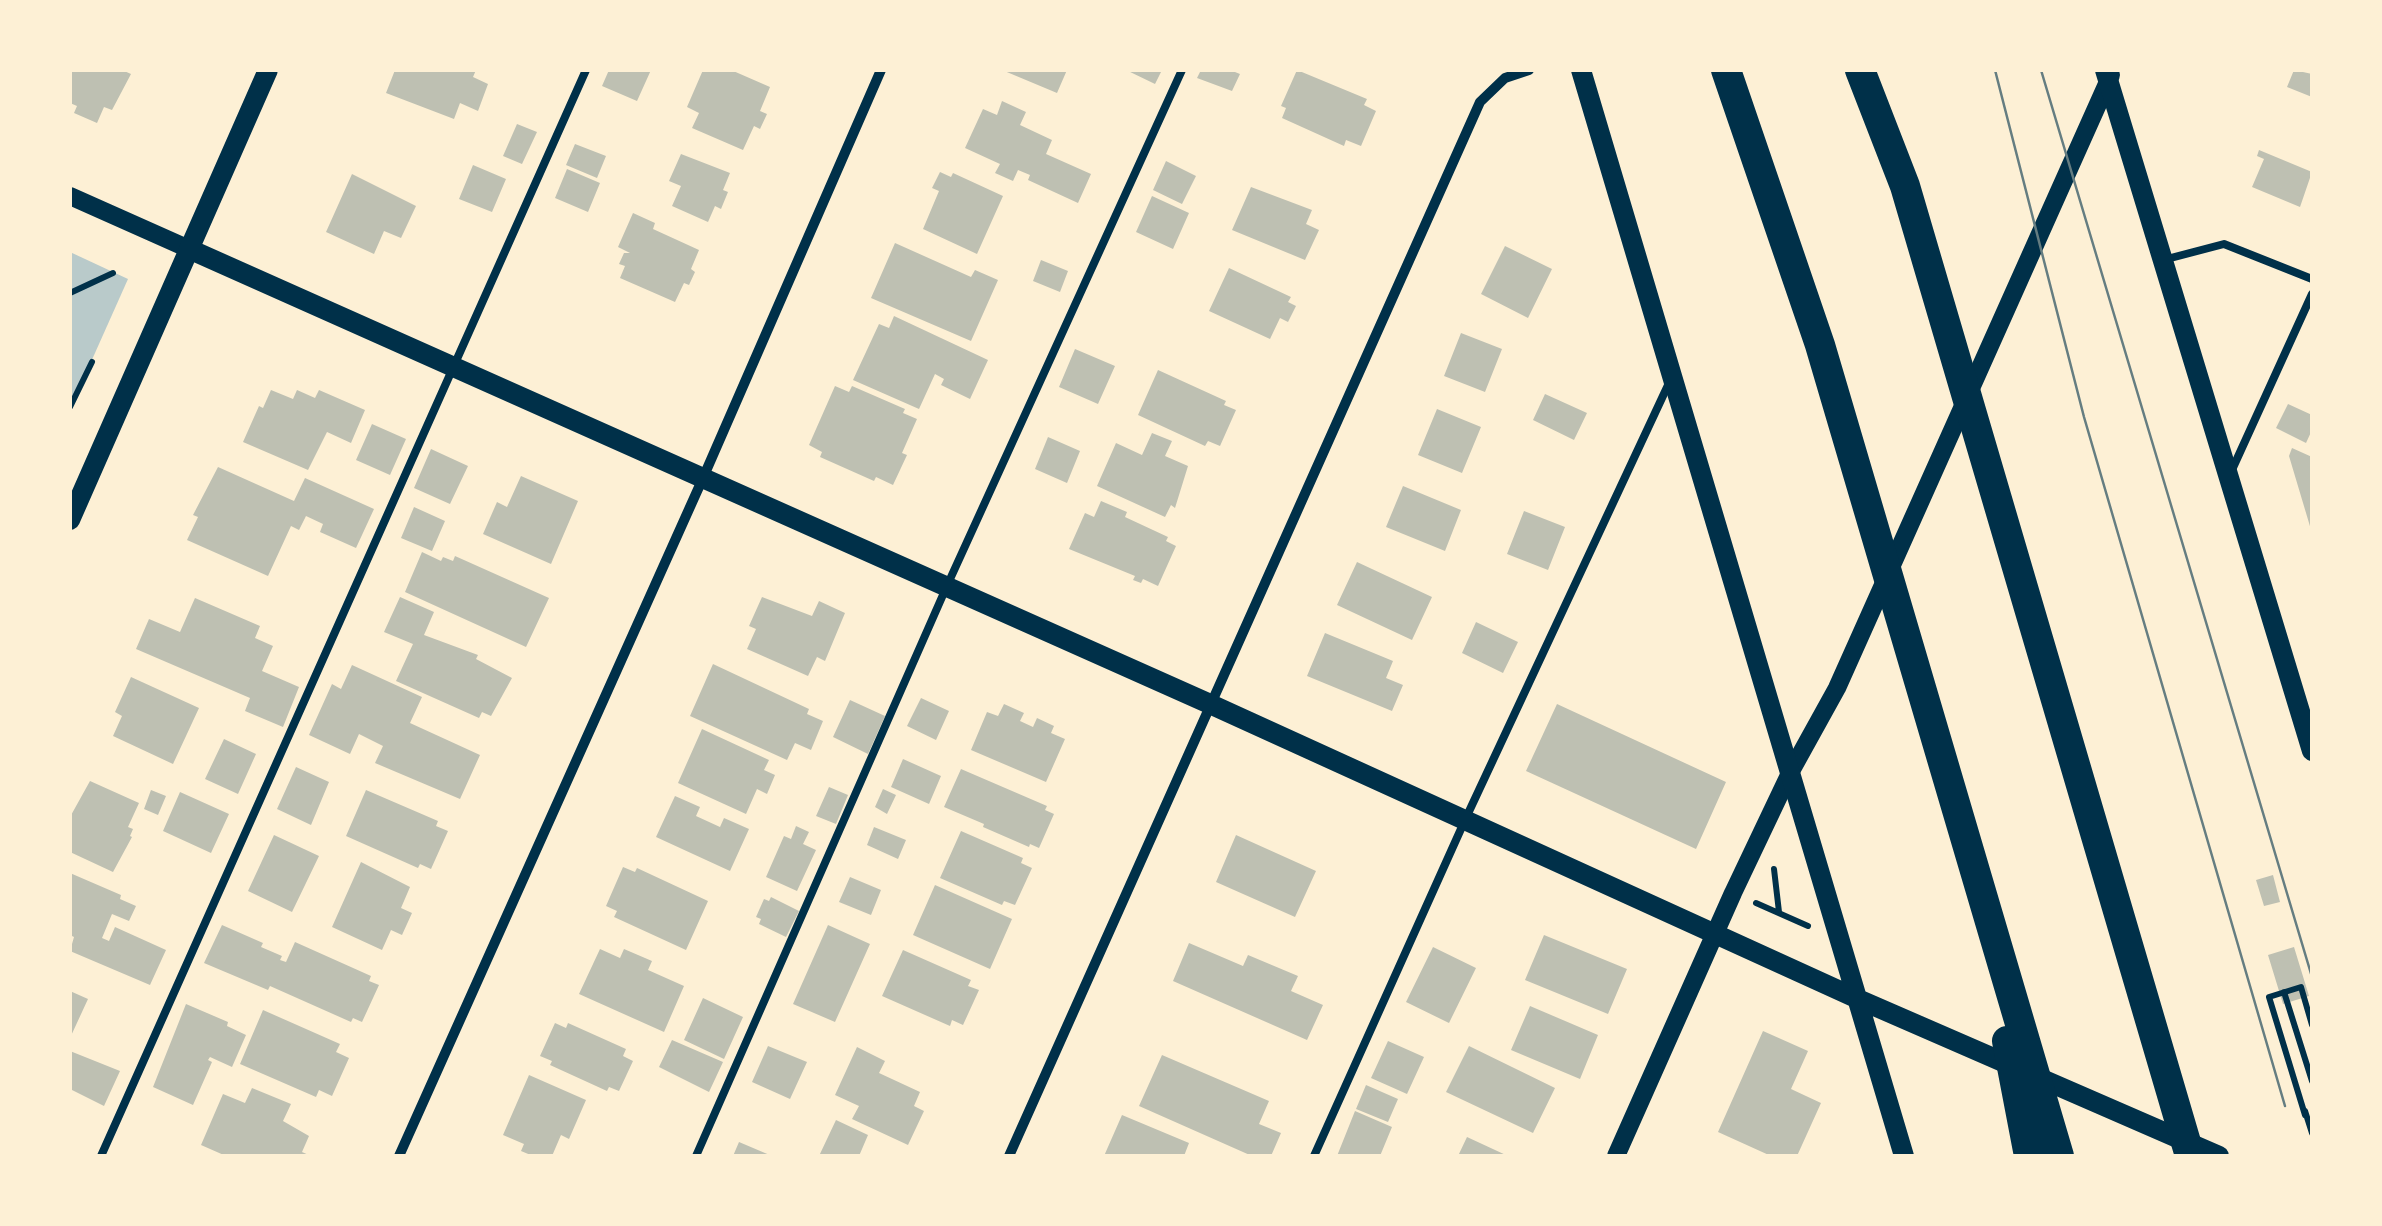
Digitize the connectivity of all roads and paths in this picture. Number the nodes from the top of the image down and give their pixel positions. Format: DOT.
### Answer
graph roads {
  1 [pos="268,70"];
  2 [pos="586,70"];
  3 [pos="881,70"];
  4 [pos="1182,70"];
  5 [pos="1529,70"];
  6 [pos="1581,70"];
  7 [pos="1726,70"];
  8 [pos="1860,70"];
  9 [pos="2109,74"];
  10 [pos="70,196"];
  11 [pos="188,249"];
  12 [pos="2163,260"];
  13 [pos="113,273"];
  14 [pos="2312,279"];
  15 [pos="70,293"];
  16 [pos="2312,294"];
  17 [pos="92,362"];
  18 [pos="453,367"];
  19 [pos="1670,379"];
  20 [pos="70,407"];
  21 [pos="2229,477"];
  22 [pos="703,478"];
  23 [pos="70,520"];
  24 [pos="946,588"];
  25 [pos="1210,704"];
  26 [pos="2312,752"];
  27 [pos="1790,773"];
  28 [pos="1464,820"];
  29 [pos="1962,828"];
  30 [pos="1774,863"];
  31 [pos="1753,902"];
  32 [pos="1778,912"];
  33 [pos="1810,926"];
  34 [pos="1714,933"];
  35 [pos="2284,992"];
  36 [pos="1858,999"];
  37 [pos="2312,1024"];
  38 [pos="2312,1080"];
  39 [pos="2312,1090"];
  40 [pos="2306,1115"];
  41 [pos="2312,1133"];
  42 [pos="101,1156"];
  43 [pos="398,1156"];
  44 [pos="696,1156"];
  45 [pos="1010,1156"];
  46 [pos="1314,1156"];
  47 [pos="1616,1156"];
  48 [pos="1904,1156"];
  49 [pos="2029,1156"];
  50 [pos="2059,1156"];
  51 [pos="2190,1156"];
  52 [pos="2219,1156"];
  1 -- 11 [label="main road"];
  2 -- 18 [label="lane"];
  3 -- 22 [label="street"];
  4 -- 24 [label="lane"];
  5 -- 25 [label="street"];
  6 -- 19 [label="main road"];
  7 -- 29 [label="highway"];
  8 -- 51 [label="highway"];
  9 -- 12 [label="main road"];
  9 -- 27 [label="street"];
  10 -- 11 [label="street"];
  11 -- 18 [label="main road"];
  11 -- 23 [label="main road"];
  12 -- 14 [label="lane"];
  12 -- 21 [label="main road"];
  13 -- 15 [label="path"];
  16 -- 21 [label="lane"];
  17 -- 20 [label="path"];
  18 -- 22 [label="main road"];
  18 -- 42 [label="lane"];
  19 -- 27 [label="main road"];
  19 -- 28 [label="lane"];
  21 -- 26 [label="main road"];
  22 -- 24 [label="main road"];
  22 -- 43 [label="street"];
  24 -- 25 [label="main road"];
  24 -- 44 [label="lane"];
  25 -- 28 [label="main road"];
  25 -- 45 [label="street"];
  27 -- 34 [label="street"];
  27 -- 36 [label="main road"];
  28 -- 34 [label="main road"];
  28 -- 46 [label="lane"];
  29 -- 49 [label="highway"];
  29 -- 50 [label="highway"];
  30 -- 32 [label="path"];
  31 -- 32 [label="path"];
  32 -- 33 [label="path"];
  34 -- 36 [label="main road"];
  34 -- 47 [label="street"];
  35 -- 37 [label="path"];
  35 -- 38 [label="path"];
  35 -- 40 [label="path"];
  36 -- 48 [label="main road"];
  36 -- 52 [label="main road"];
  39 -- 40 [label="path"];
  40 -- 41 [label="path"];
}
